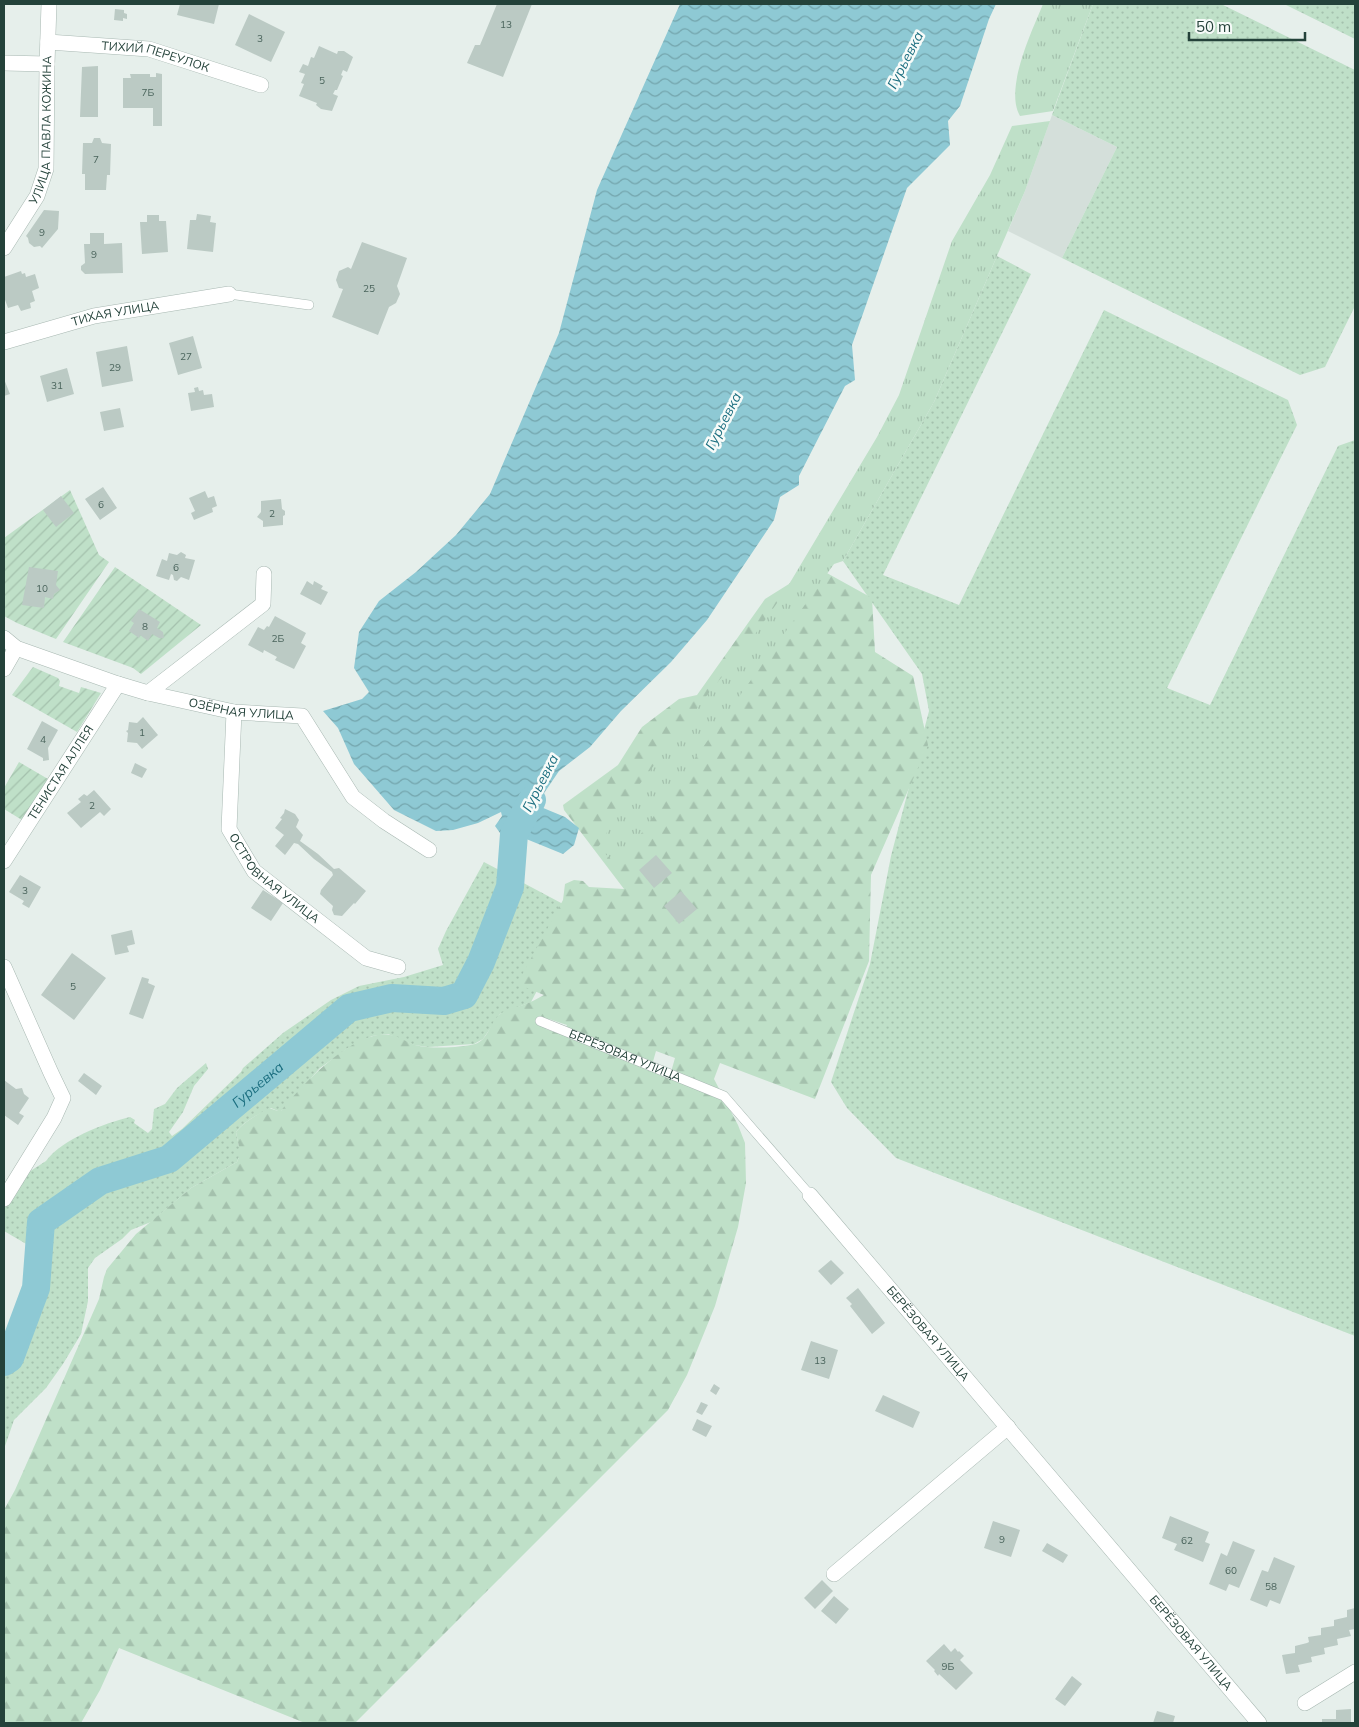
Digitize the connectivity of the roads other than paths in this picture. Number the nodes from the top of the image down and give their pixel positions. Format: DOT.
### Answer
graph roads {
  1 [pos="49,4"];
  2 [pos="48,42"];
  3 [pos="4,63"];
  4 [pos="47,64"];
  5 [pos="260,85"];
  6 [pos="4,248"];
  7 [pos="229,294"];
  8 [pos="309,305"];
  9 [pos="4,342"];
  10 [pos="264,574"];
  11 [pos="10,643"];
  12 [pos="4,669"];
  13 [pos="118,684"];
  14 [pos="148,693"];
  15 [pos="234,712"];
  16 [pos="429,850"];
  17 [pos="4,861"];
  18 [pos="4,967"];
  19 [pos="398,967"];
  20 [pos="540,1021"];
  21 [pos="810,1195"];
  22 [pos="4,1199"];
  23 [pos="1008,1427"];
  24 [pos="834,1574"];
  25 [pos="1355,1672"];
  26 [pos="1305,1703"];
  27 [pos="1259,1723"];
  1 -- 2 [label="street, УЛИЦА ПАВЛА КОЖИНА"];
  2 -- 4 [label="street, УЛИЦА ПАВЛА КОЖИНА"];
  2 -- 5 [label="street, ТИХИЙ ПЕРЕУЛОК"];
  3 -- 4 [label="street"];
  4 -- 6 [label="street, УЛИЦА ПАВЛА КОЖИНА"];
  7 -- 8 [label="lane"];
  7 -- 9 [label="street, ТИХАЯ УЛИЦА"];
  10 -- 14 [label="street"];
  11 -- 12 [label="street"];
  11 -- 13 [label="street, ОЗЁРНАЯ УЛИЦА"];
  13 -- 14 [label="street, ОЗЁРНАЯ УЛИЦА"];
  13 -- 17 [label="street, ТЕНИСТАЯ АЛЛЕЯ"];
  14 -- 15 [label="street, ОЗЁРНАЯ УЛИЦА"];
  15 -- 16 [label="street, ОЗЁРНАЯ УЛИЦА"];
  15 -- 19 [label="street, ОСТРОВНАЯ УЛИЦА"];
  18 -- 22 [label="street"];
  20 -- 21 [label="lane, БЕРЁЗОВАЯ УЛИЦА"];
  21 -- 23 [label="street, БЕРЁЗОВАЯ УЛИЦА"];
  23 -- 24 [label="street"];
  23 -- 27 [label="street, БЕРЁЗОВАЯ УЛИЦА"];
  25 -- 26 [label="street"];
}
